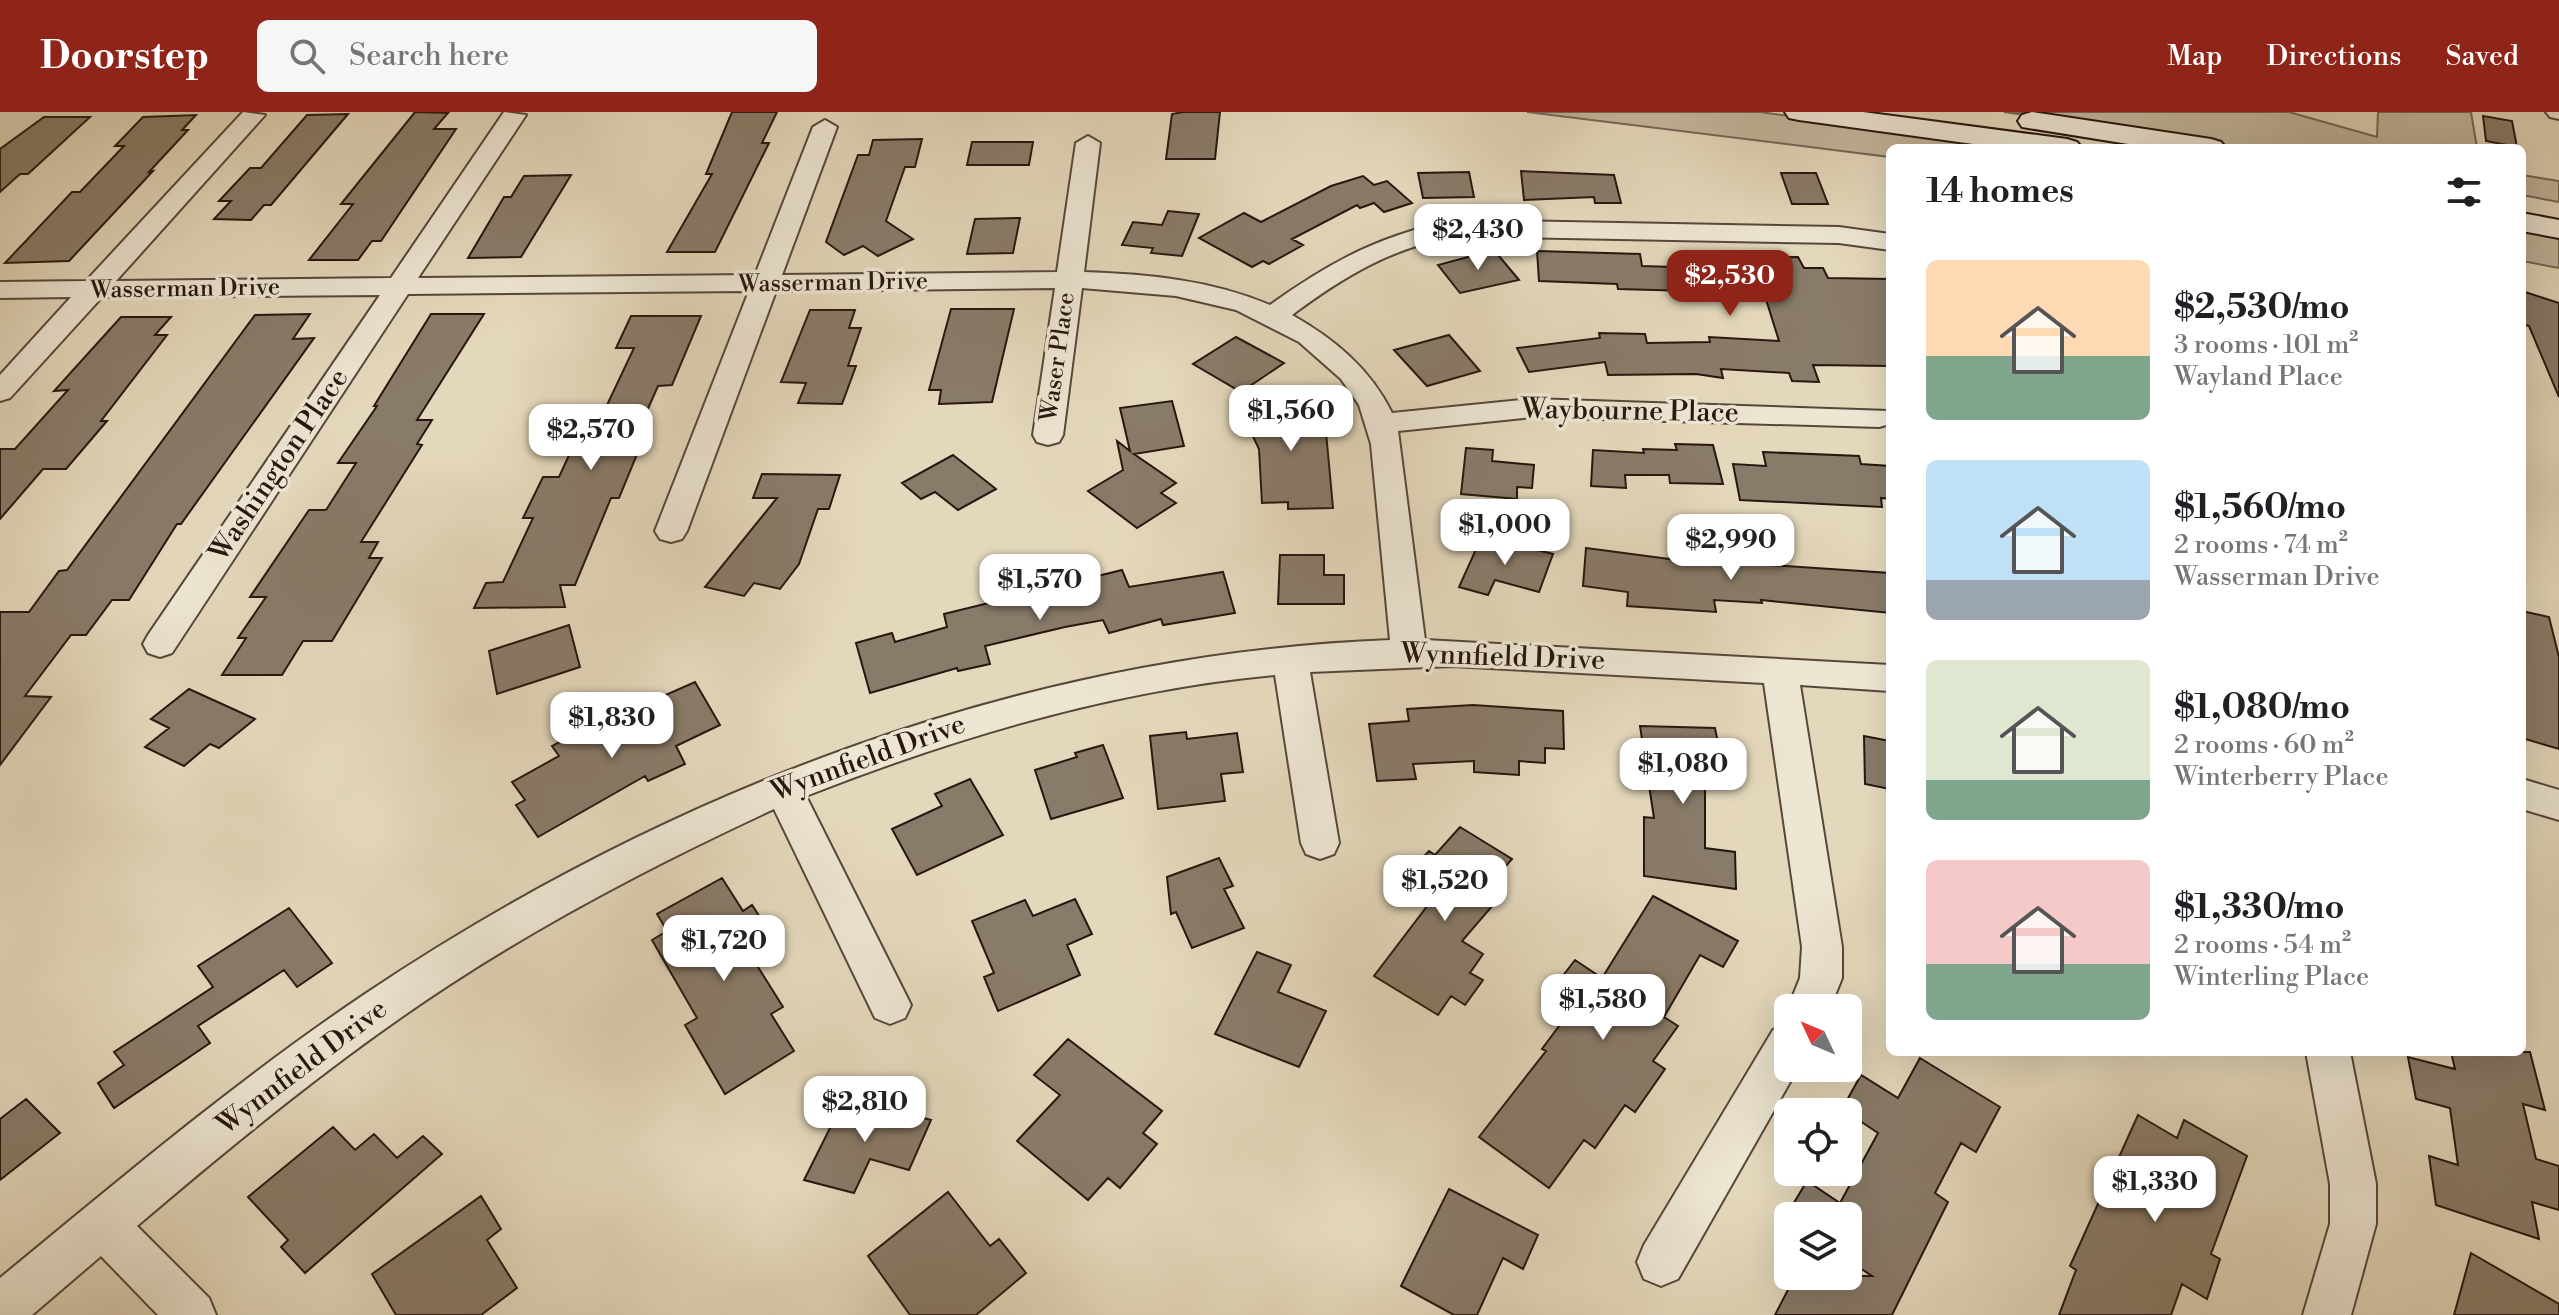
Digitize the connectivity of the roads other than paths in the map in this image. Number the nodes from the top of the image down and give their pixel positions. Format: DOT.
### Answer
graph roads {
  1 [pos="1799,112"];
  2 [pos="1969,112"];
  3 [pos="253,115"];
  4 [pos="514,115"];
  5 [pos="825,127"];
  6 [pos="1088,143"];
  7 [pos="2037,144"];
  8 [pos="2184,144"];
  9 [pos="2526,201"];
  10 [pos="2559,207"];
  11 [pos="2526,223"];
  12 [pos="2559,229"];
  13 [pos="1886,241"];
  14 [pos="1069,280"];
  15 [pos="765,283"];
  16 [pos="399,287"];
  17 [pos="93,289"];
  18 [pos="0,290"];
  19 [pos="1274,315"];
  20 [pos="0,392"];
  21 [pos="1879,418"];
  22 [pos="1382,423"];
  23 [pos="1048,435"];
  24 [pos="671,531"];
  25 [pos="160,644"];
  26 [pos="1409,653"];
  27 [pos="1290,660"];
  28 [pos="1780,670"];
  29 [pos="1886,678"];
  30 [pos="783,788"];
  31 [pos="2526,795"];
  32 [pos="2559,805"];
  33 [pos="1320,843"];
  34 [pos="1815,994"];
  35 [pos="890,1005"];
  36 [pos="2329,1056"];
  37 [pos="1774,1068"];
  38 [pos="102,1224"];
  39 [pos="1661,1262"];
  40 [pos="0,1310"];
  41 [pos="192,1315"];
  42 [pos="2327,1315"];
  1 -- 7 [label="main road"];
  2 -- 8 [label="main road"];
  3 -- 17 [label="street"];
  4 -- 16 [label="street, Washington Place"];
  5 -- 15 [label="street"];
  6 -- 14 [label="street, Waser Place"];
  9 -- 10 [label="main road"];
  11 -- 12 [label="main road"];
  13 -- 19 [label="street"];
  14 -- 15 [label="street, Wasserman Drive"];
  14 -- 19 [label="street, Wasserman Drive"];
  14 -- 23 [label="street, Waser Place"];
  15 -- 16 [label="street, Wasserman Drive"];
  15 -- 24 [label="street"];
  16 -- 17 [label="street, Wasserman Drive"];
  16 -- 25 [label="street, Washington Place"];
  17 -- 18 [label="street, Wasserman Drive"];
  17 -- 20 [label="street"];
  19 -- 22 [label="street, Wasserman Drive"];
  21 -- 22 [label="street, Waybourne Place"];
  22 -- 26 [label="street, Wasserman Drive"];
  26 -- 27 [label="street, Wynnfield Drive"];
  26 -- 28 [label="street, Wynnfield Drive"];
  27 -- 30 [label="street, Wynnfield Drive"];
  27 -- 33 [label="street"];
  28 -- 29 [label="street, Wynnfield Drive"];
  28 -- 34 [label="street"];
  30 -- 35 [label="street"];
  30 -- 38 [label="street, Wynnfield Drive"];
  31 -- 32 [label="street"];
  36 -- 42 [label="street"];
  37 -- 39 [label="street"];
  38 -- 40 [label="street, Wynnfield Drive"];
  38 -- 41 [label="street"];
}
